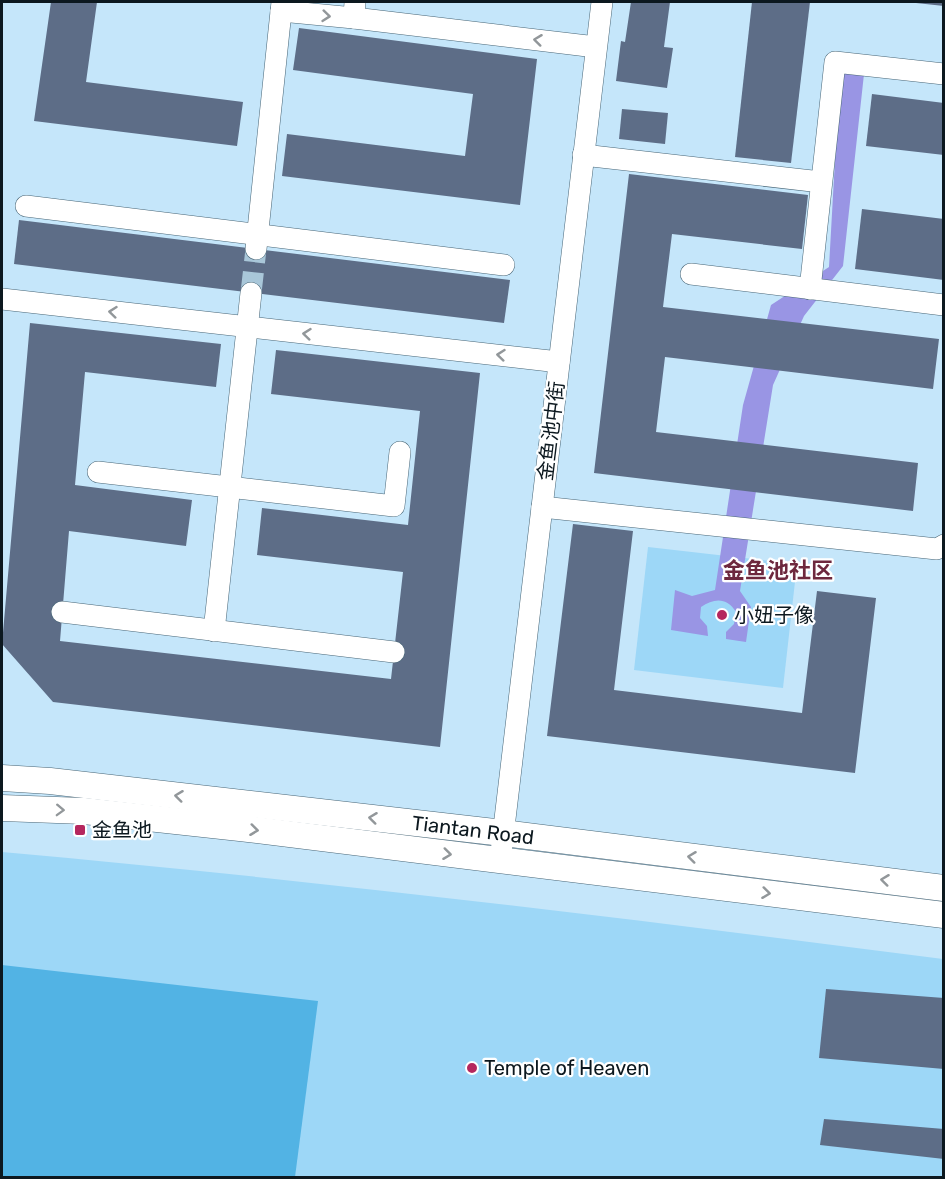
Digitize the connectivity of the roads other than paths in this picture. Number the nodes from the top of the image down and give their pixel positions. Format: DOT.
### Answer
graph roads {
  1 [pos="602,2"];
  2 [pos="282,6"];
  3 [pos="354,10"];
  4 [pos="596,47"];
  5 [pos="944,74"];
  6 [pos="583,155"];
  7 [pos="821,182"];
  8 [pos="26,206"];
  9 [pos="256,242"];
  10 [pos="504,266"];
  11 [pos="692,274"];
  12 [pos="810,289"];
  13 [pos="251,293"];
  14 [pos="2,299"];
  15 [pos="944,305"];
  16 [pos="247,327"];
  17 [pos="559,362"];
  18 [pos="400,452"];
  19 [pos="98,472"];
  20 [pos="230,487"];
  21 [pos="542,507"];
  22 [pos="944,545"];
  23 [pos="62,612"];
  24 [pos="214,631"];
  25 [pos="394,652"];
  26 [pos="2,778"];
  27 [pos="2,808"];
  28 [pos="503,833"];
  29 [pos="500,861"];
  30 [pos="944,888"];
  31 [pos="944,915"];
  1 -- 4 [label="street, 金鱼池中街"];
  2 -- 3 [label="street, one-way"];
  2 -- 9 [label="street"];
  4 -- 3 [label="street, one-way"];
  4 -- 6 [label="street, 金鱼池中街"];
  5 -- 7 [label="street"];
  6 -- 7 [label="street"];
  6 -- 17 [label="street, 金鱼池中街"];
  7 -- 12 [label="street"];
  8 -- 9 [label="street"];
  9 -- 10 [label="street"];
  11 -- 12 [label="street"];
  12 -- 15 [label="street"];
  13 -- 16 [label="street"];
  16 -- 14 [label="street, one-way"];
  17 -- 16 [label="street, one-way"];
  16 -- 20 [label="street"];
  17 -- 21 [label="street, 金鱼池中街"];
  18 -- 20 [label="street"];
  19 -- 20 [label="street"];
  20 -- 24 [label="street"];
  21 -- 22 [label="street"];
  21 -- 28 [label="street, 金鱼池中街"];
  23 -- 24 [label="street"];
  24 -- 25 [label="street"];
  28 -- 26 [label="street, Tiantan Road, one-way"];
  27 -- 29 [label="street, Tiantan Road, one-way"];
  28 -- 29 [label="street, 金鱼池中街"];
  30 -- 28 [label="street, Tiantan Road, one-way"];
  29 -- 31 [label="street, Tiantan Road, one-way"];
}
